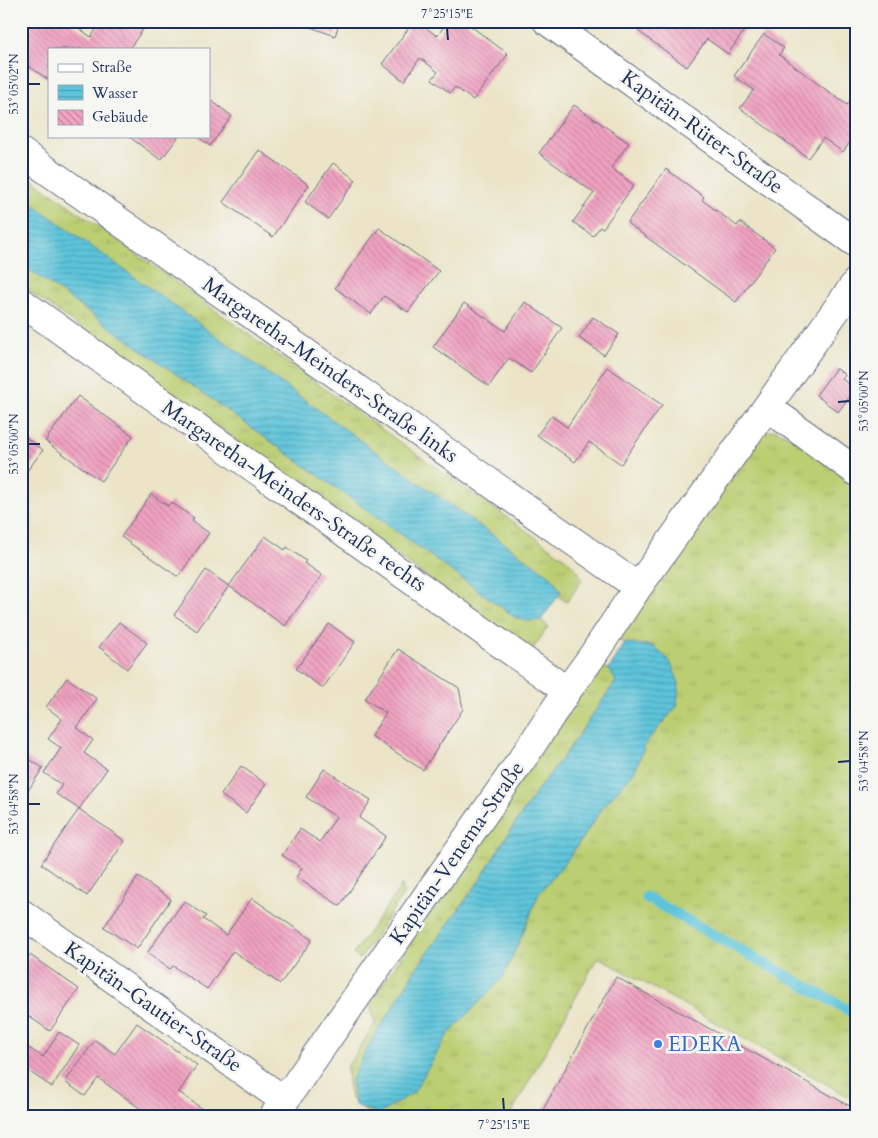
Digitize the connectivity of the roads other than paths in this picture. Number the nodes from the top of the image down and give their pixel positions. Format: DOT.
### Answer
graph roads {
  1 [pos="547,21"];
  2 [pos="21,152"];
  3 [pos="857,244"];
  4 [pos="857,281"];
  5 [pos="21,302"];
  6 [pos="767,407"];
  7 [pos="857,472"];
  8 [pos="638,587"];
  9 [pos="568,691"];
  10 [pos="21,913"];
  11 [pos="279,1109"];
  1 -- 3 [label="street, Kapitän-Rüter-Straße"];
  2 -- 8 [label="street, Margaretha-Meinders-Straße links"];
  4 -- 6 [label="street"];
  5 -- 9 [label="street, Margaretha-Meinders-Straße rechts"];
  6 -- 7 [label="street"];
  6 -- 8 [label="street"];
  8 -- 9 [label="street, Kapitän-Venema-Straße"];
  9 -- 11 [label="street, Kapitän-Venema-Straße"];
  10 -- 11 [label="street, Kapitän-Gautier-Straße"];
}
